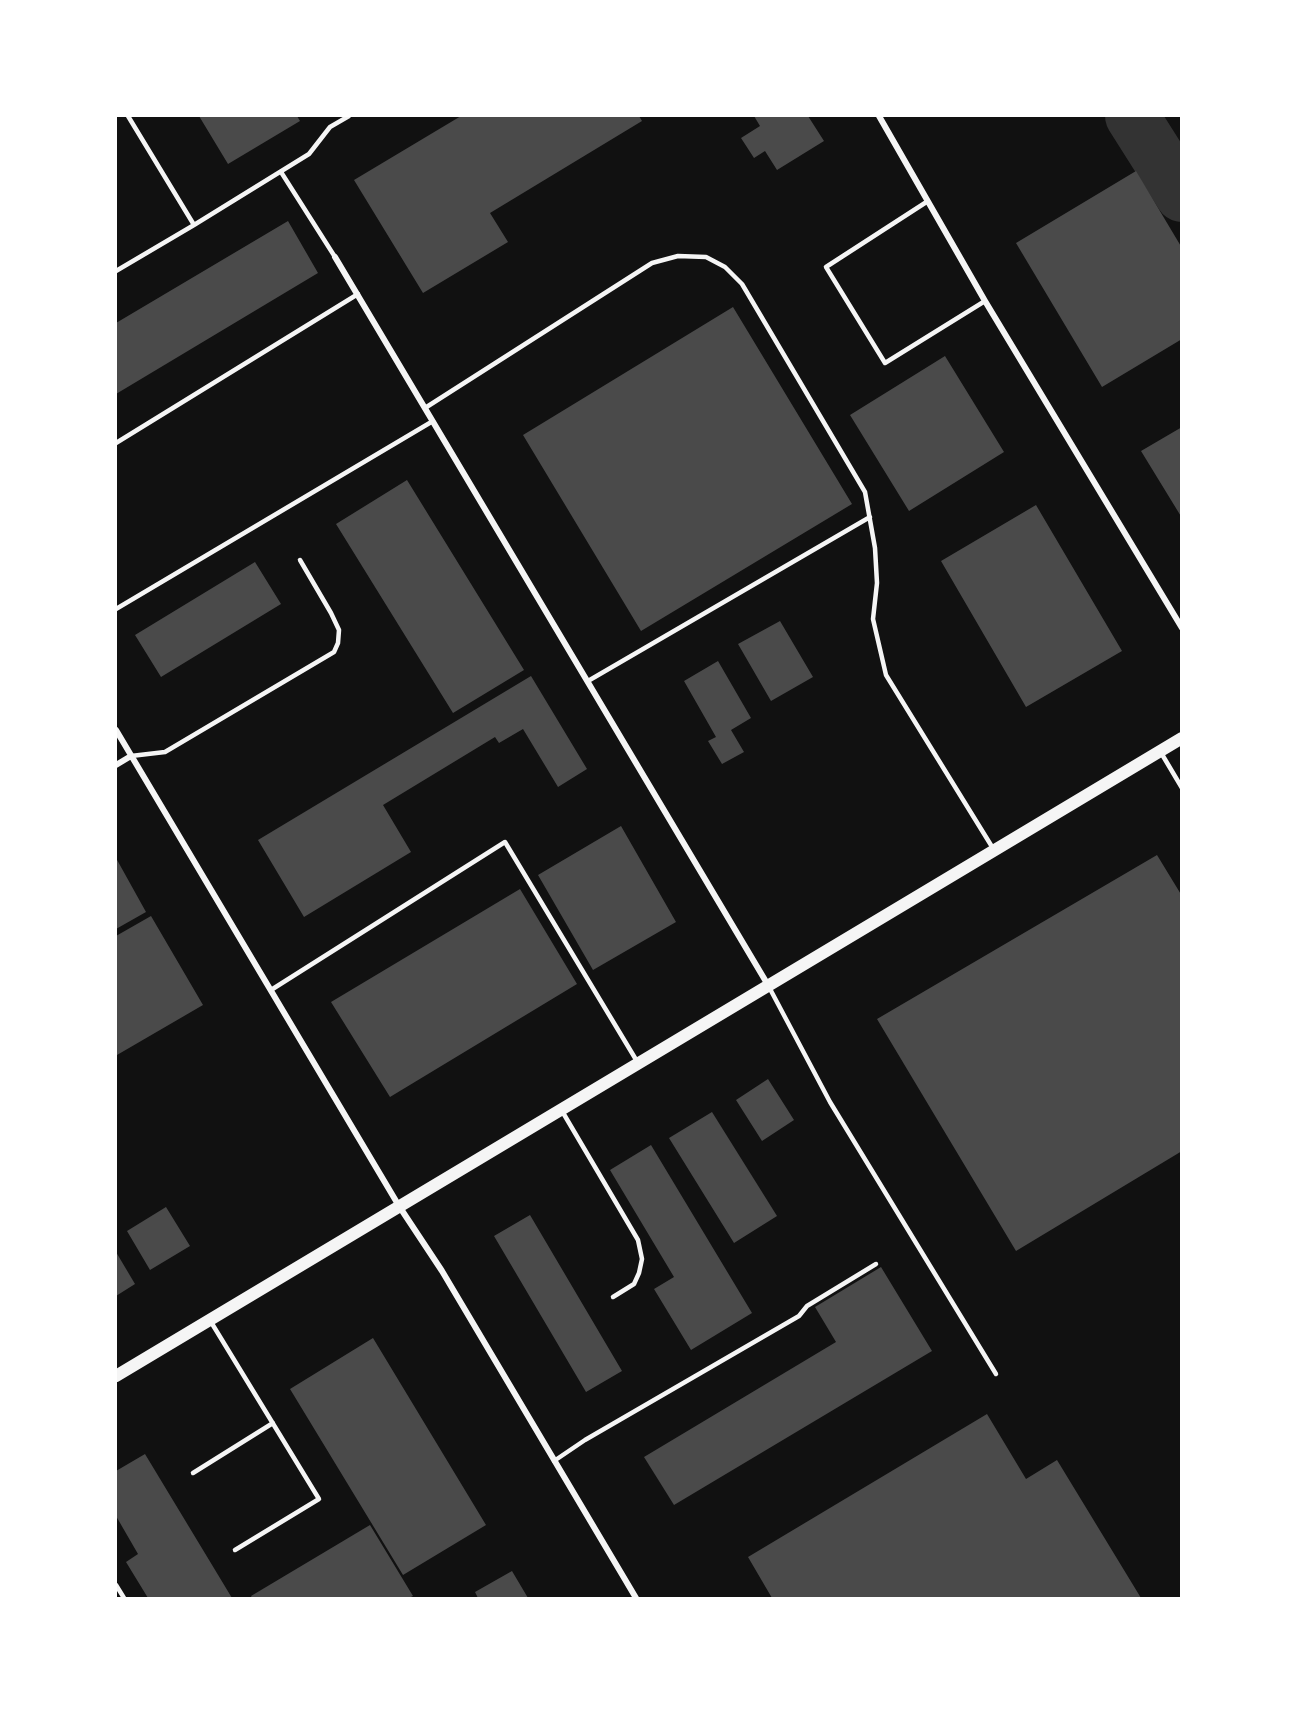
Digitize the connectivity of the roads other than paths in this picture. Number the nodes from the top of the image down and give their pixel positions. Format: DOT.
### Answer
graph roads {
  1 [pos="128,116"];
  2 [pos="349,116"];
  3 [pos="879,116"];
  4 [pos="281,172"];
  5 [pos="928,201"];
  6 [pos="194,225"];
  7 [pos="335,256"];
  8 [pos="116,271"];
  9 [pos="358,294"];
  10 [pos="985,301"];
  11 [pos="425,408"];
  12 [pos="433,420"];
  13 [pos="116,443"];
  14 [pos="870,517"];
  15 [pos="300,560"];
  16 [pos="116,609"];
  17 [pos="1182,628"];
  18 [pos="588,681"];
  19 [pos="116,730"];
  20 [pos="1182,738"];
  21 [pos="1160,751"];
  22 [pos="130,756"];
  23 [pos="116,765"];
  24 [pos="1182,788"];
  25 [pos="994,850"];
  26 [pos="768,984"];
  27 [pos="271,990"];
  28 [pos="638,1063"];
  29 [pos="560,1109"];
  30 [pos="399,1206"];
  31 [pos="876,1264"];
  32 [pos="613,1297"];
  33 [pos="210,1319"];
  34 [pos="996,1374"];
  35 [pos="116,1376"];
  36 [pos="273,1423"];
  37 [pos="554,1461"];
  38 [pos="193,1473"];
  39 [pos="235,1550"];
  40 [pos="116,1584"];
  41 [pos="124,1599"];
  42 [pos="636,1599"];
  1 -- 6 [label="lane"];
  2 -- 4 [label="lane"];
  3 -- 5 [label="street"];
  4 -- 6 [label="lane"];
  4 -- 7 [label="lane"];
  5 -- 10 [label="street"];
  5 -- 10 [label="lane"];
  6 -- 8 [label="lane"];
  7 -- 9 [label="street"];
  9 -- 11 [label="street"];
  9 -- 13 [label="lane"];
  10 -- 17 [label="street"];
  11 -- 12 [label="street"];
  11 -- 14 [label="lane"];
  12 -- 16 [label="lane"];
  12 -- 18 [label="street"];
  14 -- 18 [label="lane"];
  14 -- 25 [label="lane"];
  15 -- 22 [label="lane"];
  18 -- 26 [label="street"];
  19 -- 22 [label="street"];
  20 -- 21 [label="main road"];
  21 -- 24 [label="lane"];
  21 -- 25 [label="main road"];
  22 -- 23 [label="street"];
  22 -- 27 [label="street"];
  25 -- 26 [label="main road"];
  26 -- 28 [label="main road"];
  26 -- 34 [label="lane"];
  27 -- 28 [label="lane"];
  27 -- 30 [label="street"];
  28 -- 29 [label="main road"];
  29 -- 30 [label="main road"];
  29 -- 32 [label="lane"];
  30 -- 33 [label="main road"];
  30 -- 37 [label="street"];
  31 -- 37 [label="lane"];
  33 -- 35 [label="main road"];
  33 -- 36 [label="lane"];
  36 -- 38 [label="lane"];
  36 -- 39 [label="lane"];
  37 -- 42 [label="street"];
  40 -- 41 [label="lane"];
}
